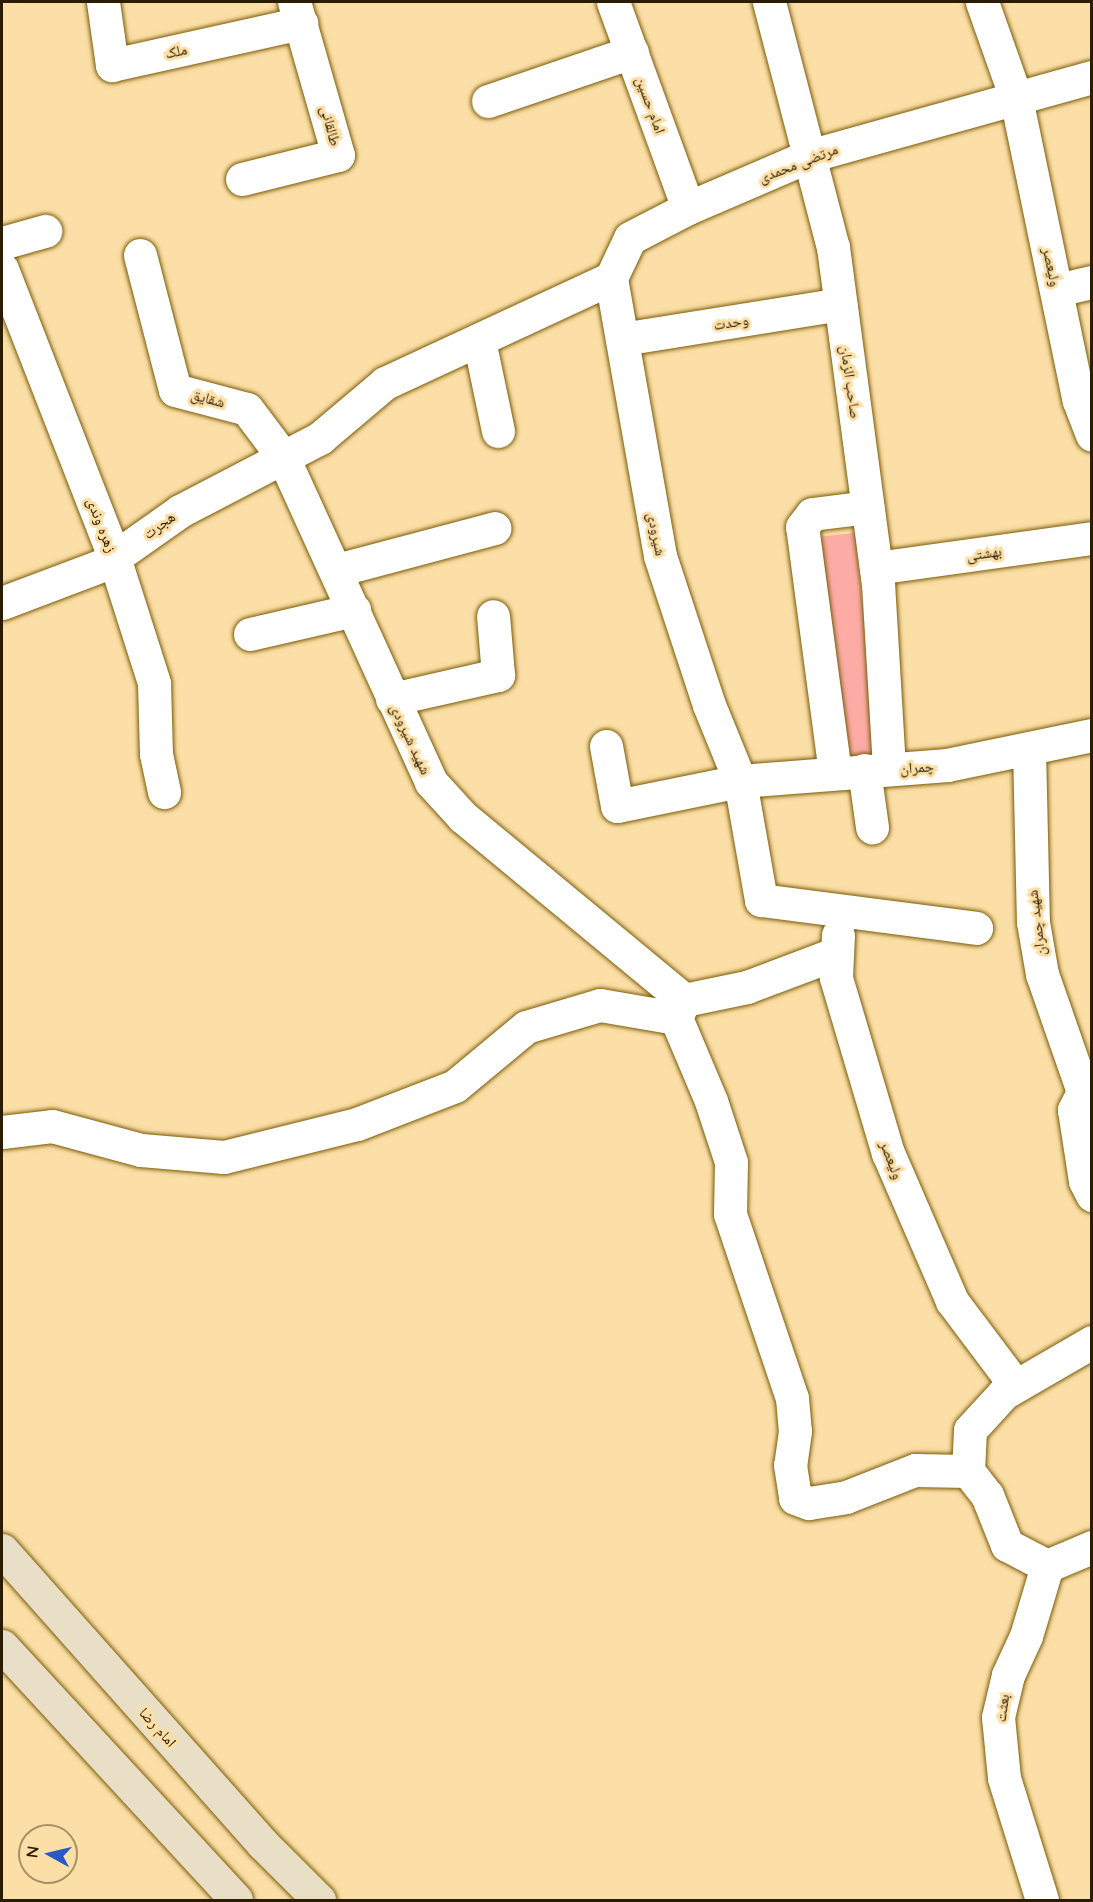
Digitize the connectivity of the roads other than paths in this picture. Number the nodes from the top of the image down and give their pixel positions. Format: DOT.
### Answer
graph roads {
  1 [pos="103,2"];
  2 [pos="613,2"];
  3 [pos="769,2"];
  4 [pos="981,2"];
  5 [pos="297,12"];
  6 [pos="632,52"];
  7 [pos="1092,78"];
  8 [pos="1016,98"];
  9 [pos="488,101"];
  10 [pos="810,156"];
  11 [pos="242,179"];
  12 [pos="688,208"];
  13 [pos="45,231"];
  14 [pos="2,243"];
  15 [pos="140,255"];
  16 [pos="2,269"];
  17 [pos="611,278"];
  18 [pos="1092,282"];
  19 [pos="1057,291"];
  20 [pos="840,304"];
  21 [pos="622,339"];
  22 [pos="479,340"];
  23 [pos="498,431"];
  24 [pos="1092,435"];
  25 [pos="283,457"];
  26 [pos="868,507"];
  27 [pos="495,528"];
  28 [pos="1092,538"];
  29 [pos="115,557"];
  30 [pos="876,568"];
  31 [pos="337,570"];
  32 [pos="2,603"];
  33 [pos="354,610"];
  34 [pos="493,616"];
  35 [pos="250,634"];
  36 [pos="392,699"];
  37 [pos="1092,735"];
  38 [pos="606,747"];
  39 [pos="1029,748"];
  40 [pos="863,771"];
  41 [pos="740,781"];
  42 [pos="164,792"];
  43 [pos="872,827"];
  44 [pos="839,910"];
  45 [pos="976,928"];
  46 [pos="837,953"];
  47 [pos="680,1009"];
  48 [pos="1087,1092"];
  49 [pos="2,1131"];
  50 [pos="1092,1195"];
  51 [pos="1092,1342"];
  52 [pos="1016,1386"];
  53 [pos="968,1471"];
  54 [pos="1092,1547"];
  55 [pos="2,1550"];
  56 [pos="1047,1566"];
  57 [pos="2,1646"];
  58 [pos="236,1900"];
  59 [pos="319,1900"];
  60 [pos="1042,1900"];
  1 -- 5 [label="street, ملک"];
  2 -- 6 [label="street, امام حسین"];
  3 -- 10 [label="street, صاحب الزمان"];
  4 -- 8 [label="street, ولیعصر"];
  5 -- 11 [label="street, طالقانی"];
  6 -- 9 [label="street"];
  6 -- 12 [label="street, امام حسین"];
  7 -- 8 [label="street, مرتضی محمدی"];
  8 -- 10 [label="street, مرتضی محمدی"];
  8 -- 19 [label="street, ولیعصر"];
  10 -- 12 [label="street, مرتضی محمدی"];
  10 -- 20 [label="street, صاحب الزمان"];
  12 -- 17 [label="street, مرتضی محمدی"];
  13 -- 14 [label="street"];
  15 -- 25 [label="street, شقایق"];
  16 -- 29 [label="street, زهره وندی"];
  17 -- 21 [label="street, شیرودی"];
  17 -- 22 [label="street, هجرت"];
  18 -- 19 [label="street"];
  19 -- 24 [label="street, ولیعصر"];
  20 -- 21 [label="street, وحدت"];
  20 -- 26 [label="street, صاحب الزمان"];
  21 -- 41 [label="street, شیرودی"];
  22 -- 23 [label="street"];
  22 -- 25 [label="street, هجرت"];
  25 -- 29 [label="street, هجرت"];
  25 -- 31 [label="street, شهید شیرودی"];
  26 -- 30 [label="street, صاحب الزمان"];
  26 -- 40 [label="street"];
  27 -- 31 [label="street"];
  28 -- 30 [label="street, بهشتی"];
  29 -- 32 [label="street, هجرت"];
  29 -- 42 [label="street, زهره وندی"];
  30 -- 40 [label="street, صاحب الزمان"];
  31 -- 33 [label="street, شهید شیرودی"];
  33 -- 35 [label="street"];
  33 -- 36 [label="street, شهید شیرودی"];
  34 -- 36 [label="street"];
  36 -- 47 [label="street, شهید شیرودی"];
  37 -- 39 [label="street, چمران"];
  38 -- 41 [label="street, چمران"];
  39 -- 40 [label="street, چمران"];
  39 -- 48 [label="street, شهید چمران"];
  40 -- 41 [label="street, چمران"];
  40 -- 43 [label="street"];
  41 -- 44 [label="street, شیرودی"];
  44 -- 45 [label="street"];
  44 -- 46 [label="street, ولیعصر"];
  46 -- 47 [label="street"];
  46 -- 52 [label="street, ولیعصر"];
  47 -- 49 [label="street"];
  47 -- 53 [label="street"];
  48 -- 50 [label="street"];
  51 -- 52 [label="street"];
  52 -- 53 [label="street"];
  53 -- 56 [label="street"];
  54 -- 56 [label="street"];
  55 -- 59 [label="main road, امام رضا"];
  56 -- 60 [label="street, بعثت"];
  57 -- 58 [label="main road"];
}
